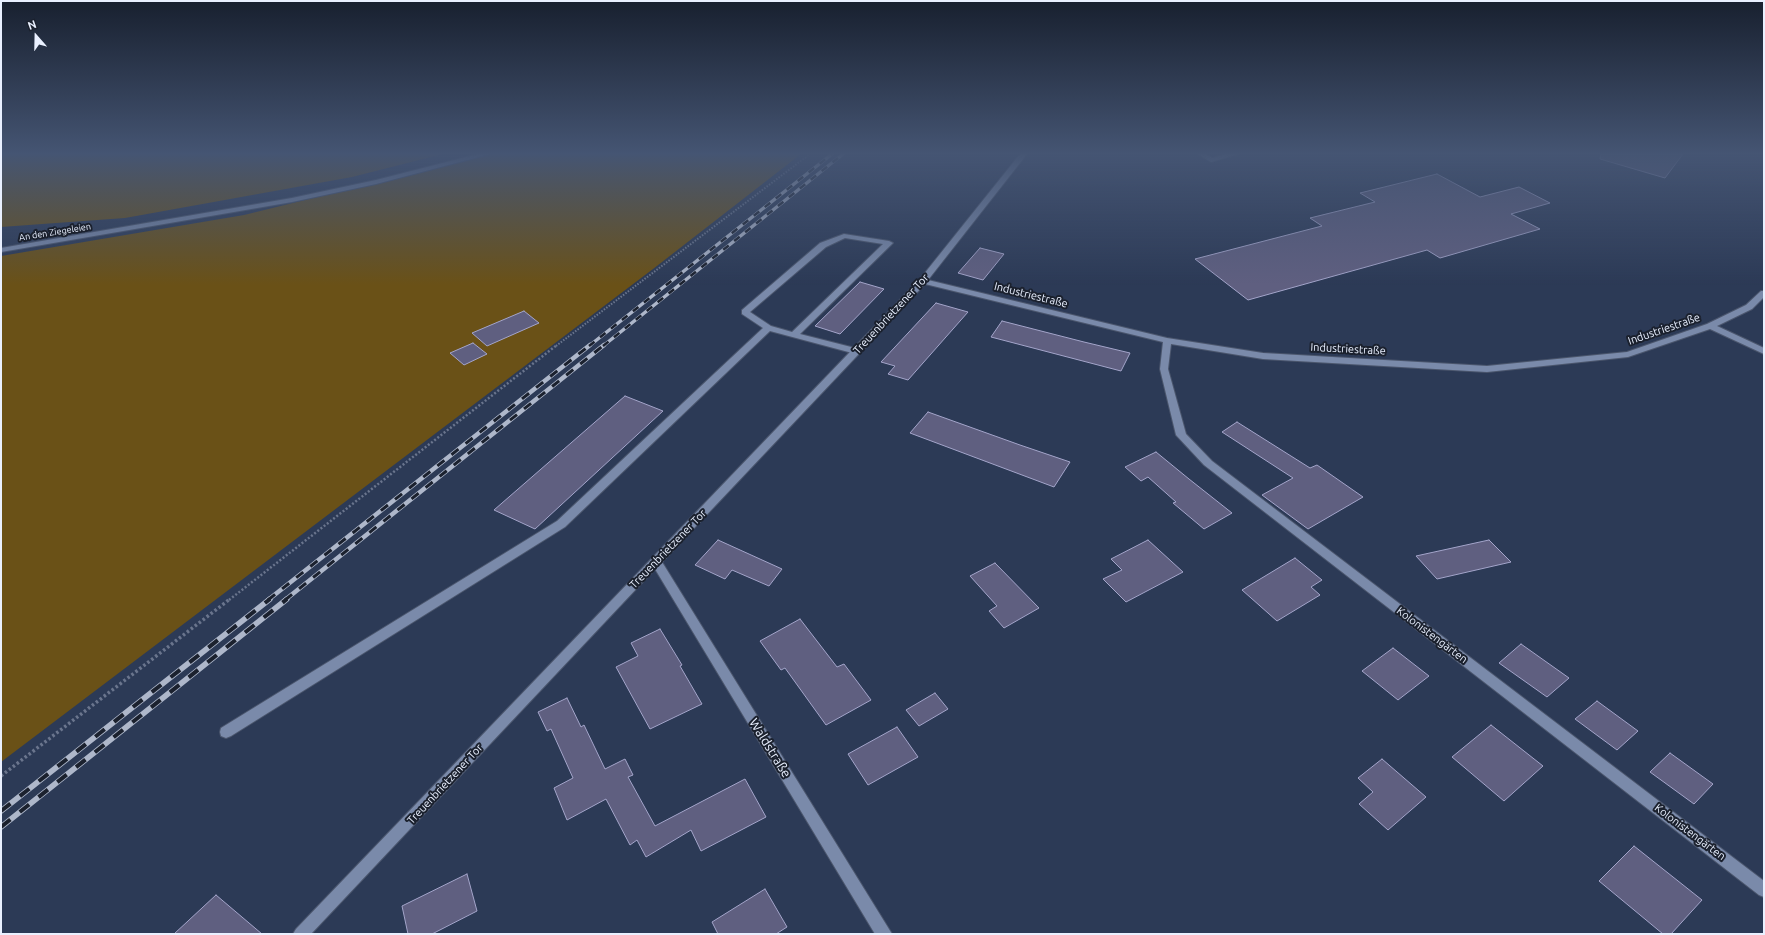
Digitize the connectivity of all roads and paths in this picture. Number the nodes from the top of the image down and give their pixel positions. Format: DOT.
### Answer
graph roads {
  1 [pos="303,198"];
  2 [pos="752,198"];
  3 [pos="989,198"];
  4 [pos="1,250"];
  5 [pos="923,281"];
  6 [pos="1764,293"];
  7 [pos="1710,326"];
  8 [pos="768,328"];
  9 [pos="794,335"];
  10 [pos="1167,341"];
  11 [pos="856,351"];
  12 [pos="1764,351"];
  13 [pos="656,561"];
  14 [pos="226,732"];
  15 [pos="1,776"];
  16 [pos="1764,890"];
  17 [pos="302,934"];
  18 [pos="884,934"];
  1 -- 4 [label="street, An den Ziegeleien"];
  2 -- 15 [label="path"];
  3 -- 5 [label="street, Treuenbrietzener Tor"];
  5 -- 10 [label="street, Industriestraße"];
  5 -- 11 [label="street, Treuenbrietzener Tor"];
  6 -- 7 [label="street, Industriestraße"];
  7 -- 10 [label="street, Industriestraße"];
  7 -- 12 [label="street"];
  8 -- 9 [label="street"];
  8 -- 9 [label="street"];
  8 -- 14 [label="street"];
  9 -- 11 [label="street"];
  10 -- 16 [label="street, Kolonistengärten"];
  11 -- 13 [label="street, Treuenbrietzener Tor"];
  13 -- 17 [label="street, Treuenbrietzener Tor"];
  13 -- 18 [label="street, Waldstraße"];
}
